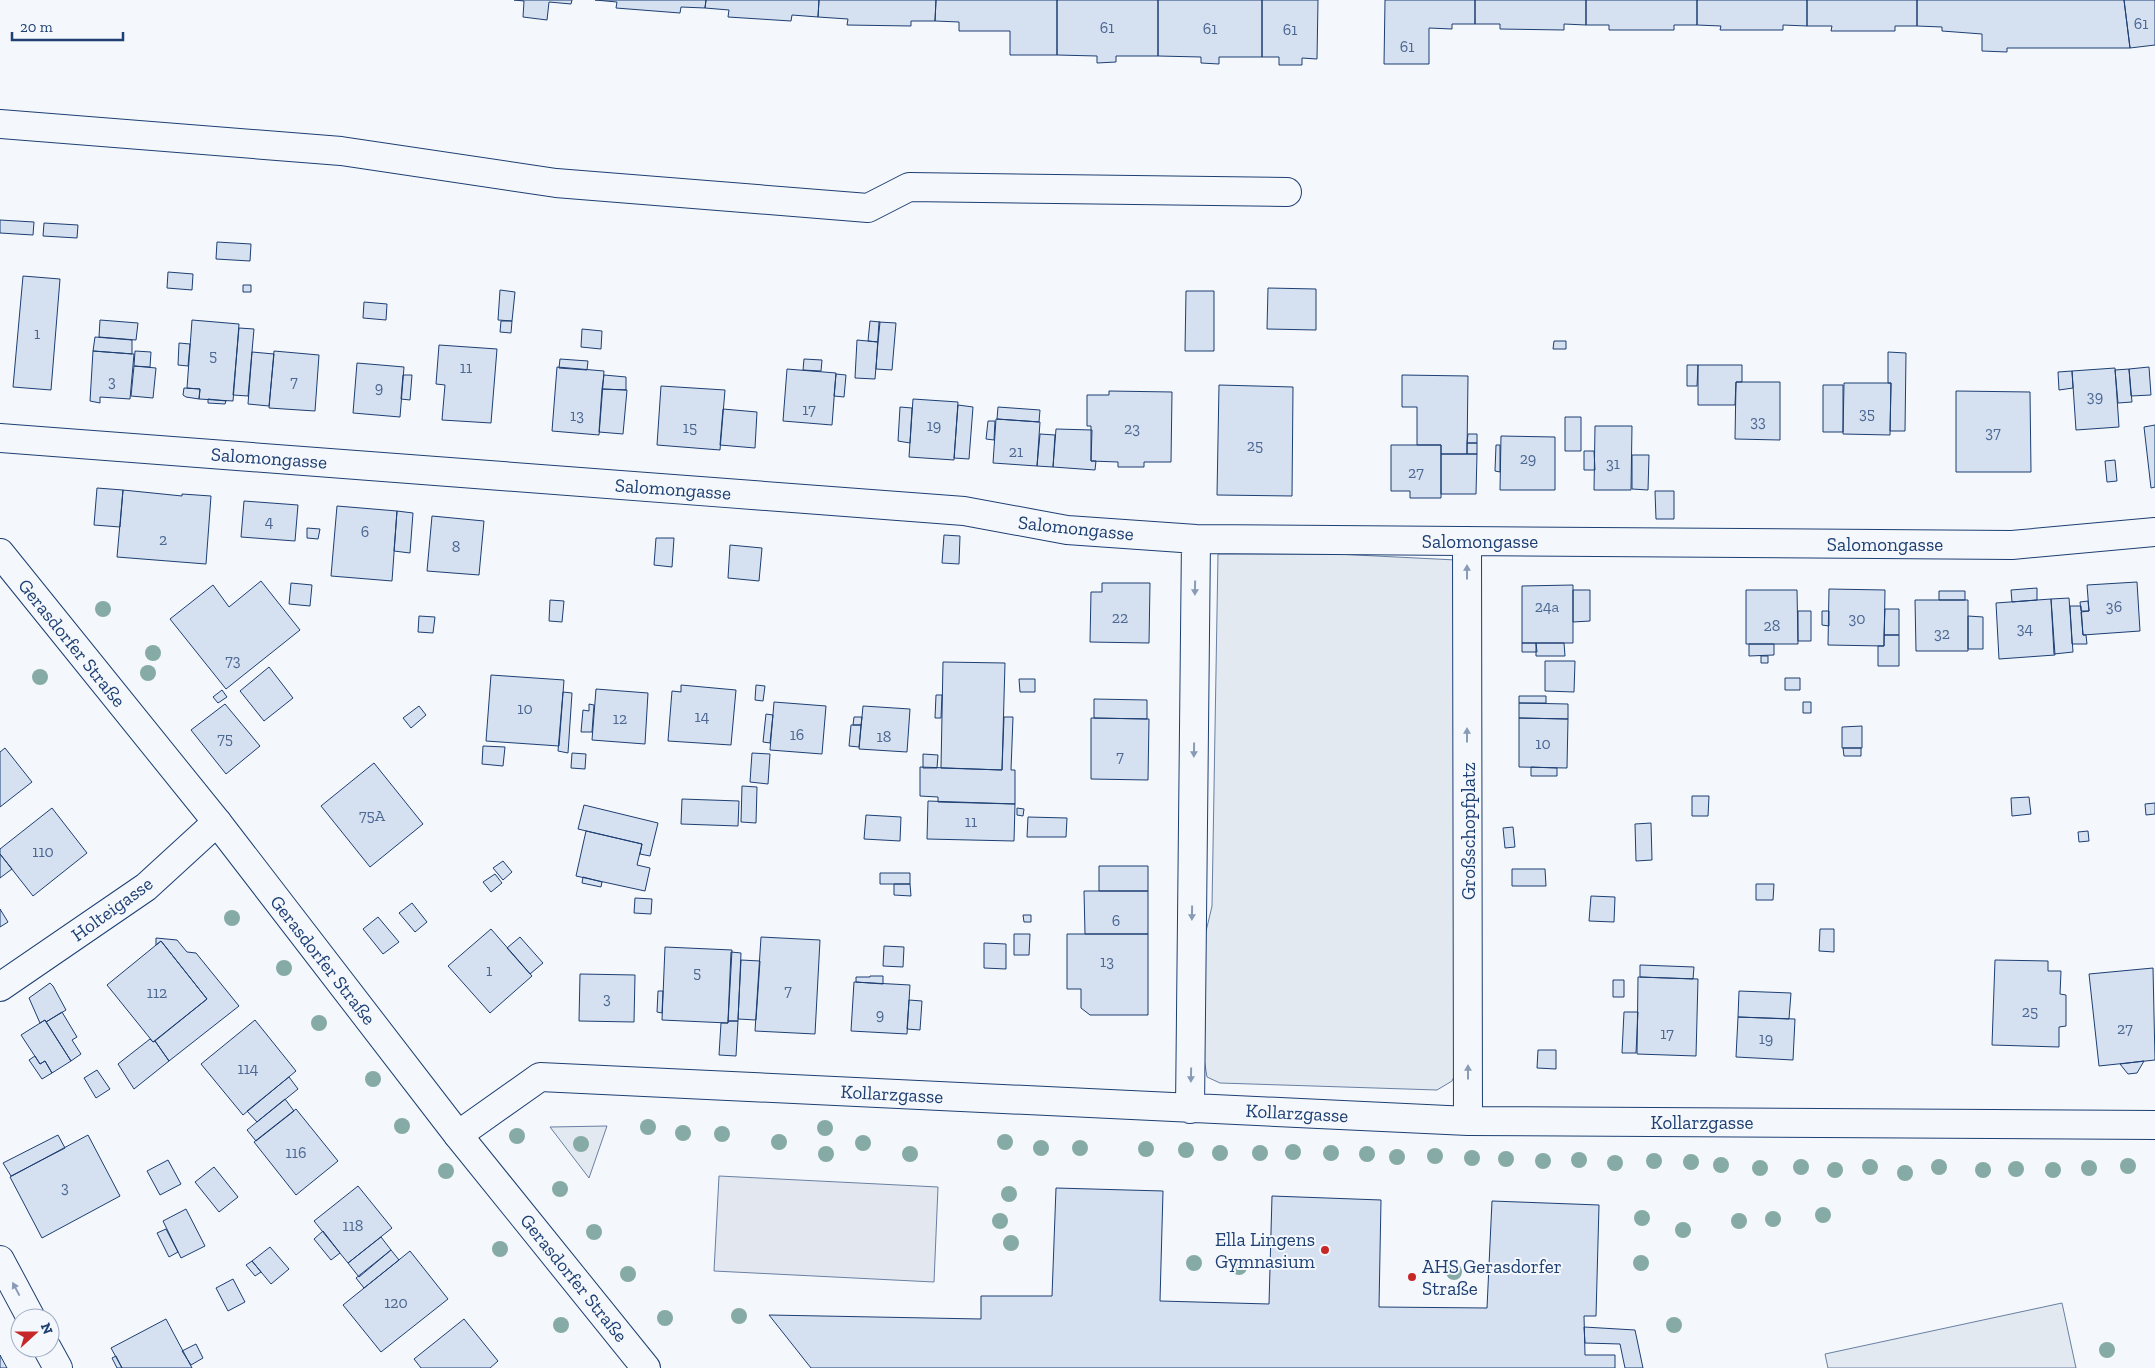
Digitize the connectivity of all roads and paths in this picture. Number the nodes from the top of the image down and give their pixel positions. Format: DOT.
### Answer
graph roads {
  1 [pos="0,124"];
  2 [pos="1286,192"];
  3 [pos="0,438"];
  4 [pos="2155,532"];
  5 [pos="1196,539"];
  6 [pos="1467,541"];
  7 [pos="0,553"];
  8 [pos="217,822"];
  9 [pos="0,987"];
  10 [pos="1190,1109"];
  11 [pos="1468,1121"];
  12 [pos="2155,1125"];
  13 [pos="458,1135"];
  14 [pos="0,1260"];
  15 [pos="26,1308"];
  16 [pos="646,1368"];
  1 -- 2 [label="street"];
  3 -- 5 [label="street, Salomongasse"];
  4 -- 6 [label="street, Salomongasse"];
  5 -- 6 [label="street, Salomongasse"];
  5 -- 10 [label="street, one-way"];
  11 -- 6 [label="street, Großschopfplatz, one-way"];
  7 -- 8 [label="street, Gerasdorfer Straße"];
  8 -- 9 [label="street, Holteigasse"];
  8 -- 13 [label="street, Gerasdorfer Straße"];
  10 -- 11 [label="street, Kollarzgasse"];
  10 -- 13 [label="street, Kollarzgasse"];
  11 -- 12 [label="street, Kollarzgasse"];
  13 -- 16 [label="street, Gerasdorfer Straße"];
  15 -- 14 [label="street, one-way"];
}
